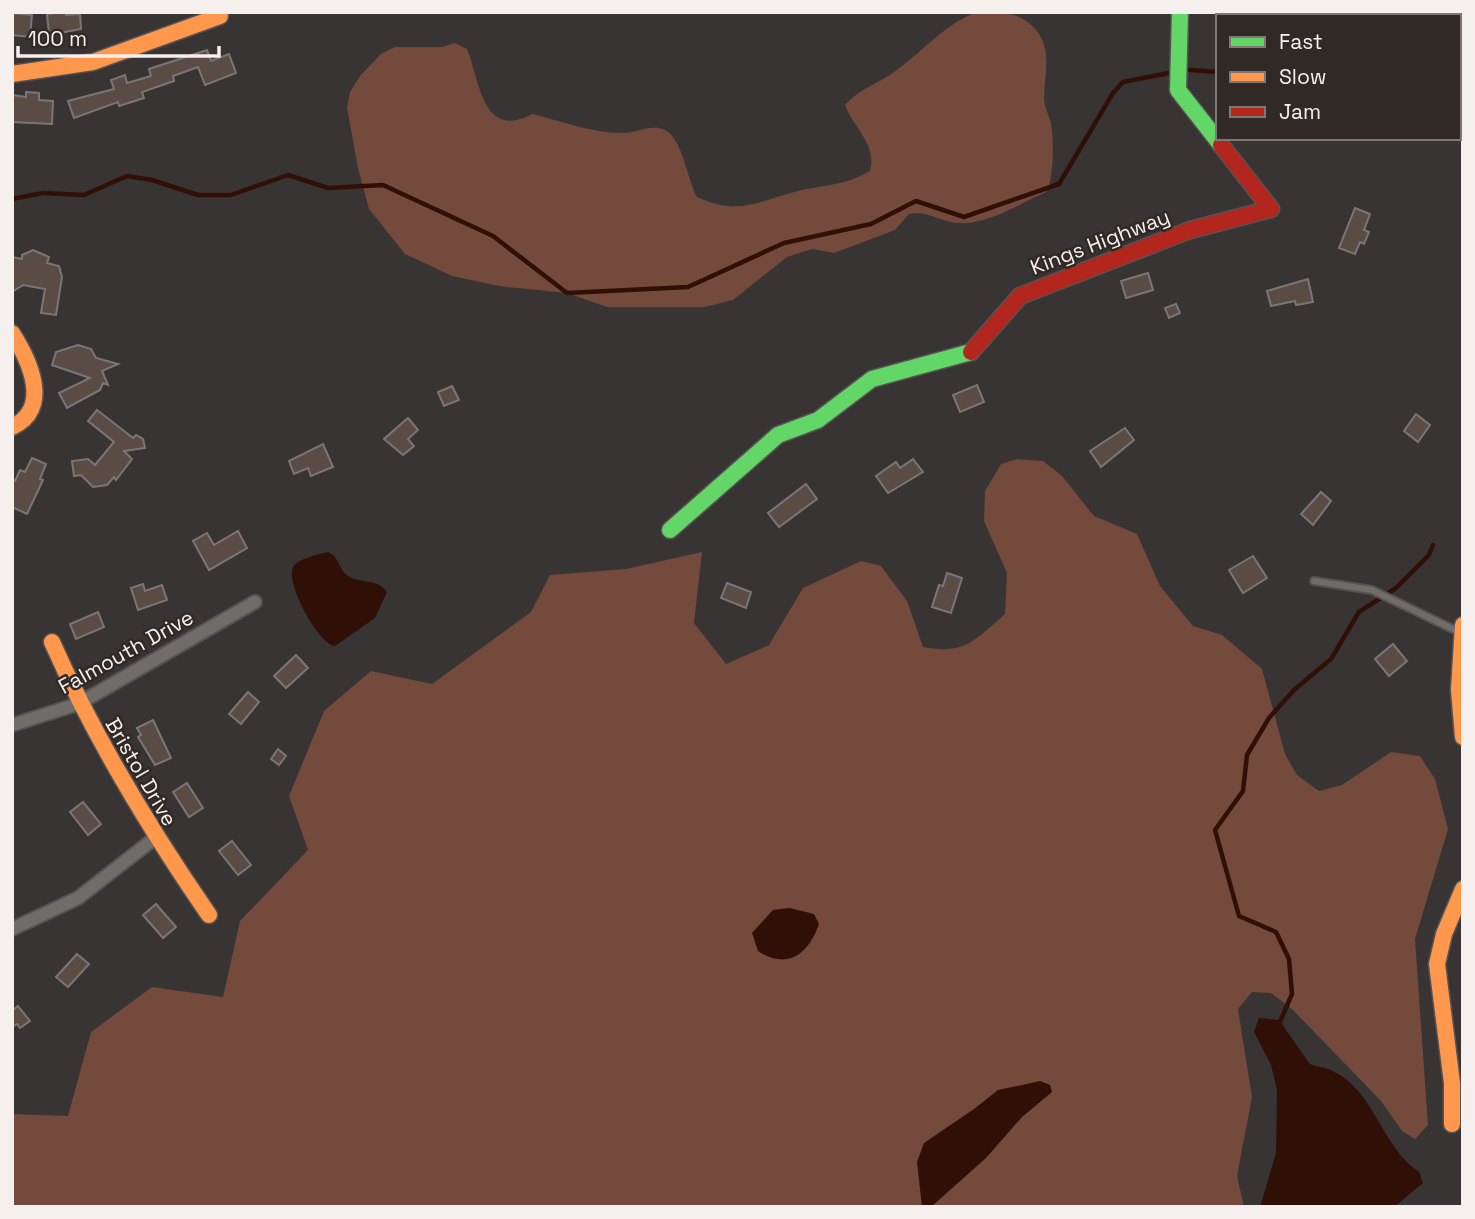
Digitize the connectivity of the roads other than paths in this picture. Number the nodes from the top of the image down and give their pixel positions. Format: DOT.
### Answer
graph roads {
  1 [pos="1180,12"];
  2 [pos="220,16"];
  3 [pos="12,74"];
  4 [pos="1216,139"];
  5 [pos="1217,140"];
  6 [pos="12,333"];
  7 [pos="12,427"];
  8 [pos="670,530"];
  9 [pos="1314,581"];
  10 [pos="255,602"];
  11 [pos="1462,629"];
  12 [pos="52,642"];
  13 [pos="78,704"];
  14 [pos="12,725"];
  15 [pos="1463,737"];
  16 [pos="155,838"];
  17 [pos="1463,889"];
  18 [pos="209,915"];
  19 [pos="12,929"];
  20 [pos="1452,1124"];
  1 -- 4 [label="street, Kings Highway"];
  2 -- 3 [label="street"];
  5 -- 8 [label="street, Kings Highway"];
  6 -- 7 [label="street"];
  9 -- 11 [label="lane"];
  10 -- 13 [label="street, Falmouth Drive"];
  11 -- 15 [label="street"];
  12 -- 13 [label="street, Bristol Drive"];
  13 -- 14 [label="street, Falmouth Drive"];
  13 -- 16 [label="street, Bristol Drive"];
  16 -- 18 [label="street, Bristol Drive"];
  16 -- 19 [label="street"];
  17 -- 20 [label="street"];
}
